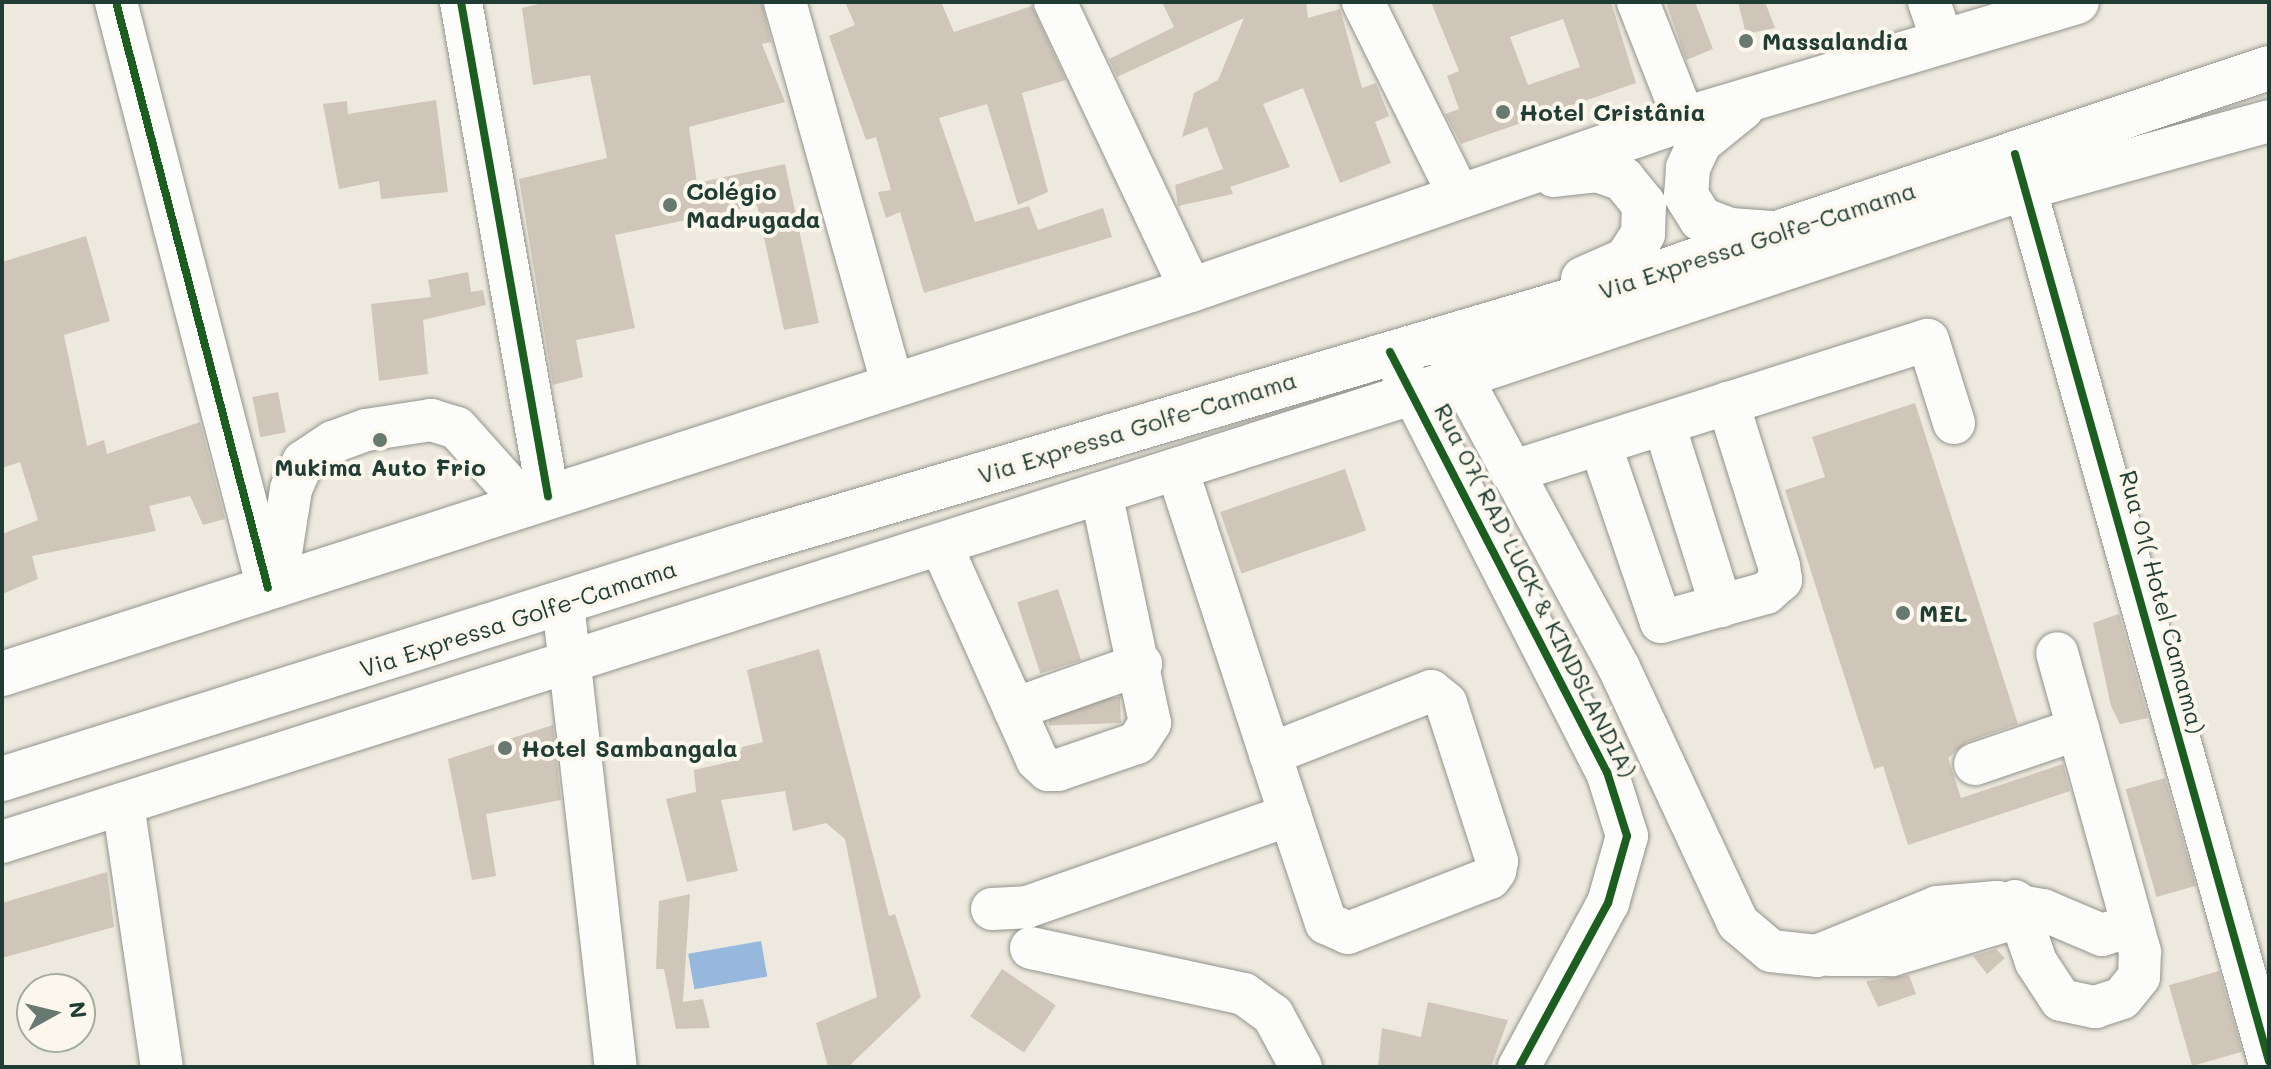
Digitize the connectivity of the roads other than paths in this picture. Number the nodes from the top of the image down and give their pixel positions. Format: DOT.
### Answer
graph roads {
  1 [pos="116,2"];
  2 [pos="461,2"];
  3 [pos="785,2"];
  4 [pos="1055,2"];
  5 [pos="1363,2"];
  6 [pos="1638,2"];
  7 [pos="2077,2"];
  8 [pos="1936,22"];
  9 [pos="2269,68"];
  10 [pos="1759,96"];
  11 [pos="1684,119"];
  12 [pos="2269,121"];
  13 [pos="2021,171"];
  14 [pos="1459,195"];
  15 [pos="1414,214"];
  16 [pos="1789,232"];
  17 [pos="1191,290"];
  18 [pos="1442,337"];
  19 [pos="1390,352"];
  20 [pos="1460,376"];
  21 [pos="893,385"];
  22 [pos="1415,393"];
  23 [pos="1728,403"];
  24 [pos="1954,423"];
  25 [pos="1664,424"];
  26 [pos="1600,444"];
  27 [pos="1177,469"];
  28 [pos="1511,472"];
  29 [pos="1101,493"];
  30 [pos="537,500"];
  31 [pos="941,545"];
  32 [pos="272,586"];
  33 [pos="563,604"];
  34 [pos="1721,606"];
  35 [pos="2057,653"];
  36 [pos="572,664"];
  37 [pos="1141,664"];
  38 [pos="2,674"];
  39 [pos="1014,709"];
  40 [pos="2078,729"];
  41 [pos="1270,754"];
  42 [pos="1975,764"];
  43 [pos="2,779"];
  44 [pos="123,804"];
  45 [pos="1290,815"];
  46 [pos="2,842"];
  47 [pos="992,909"];
  48 [pos="2017,909"];
  49 [pos="2132,925"];
  50 [pos="1031,948"];
  51 [pos="2269,1061"];
  52 [pos="162,1067"];
  53 [pos="614,1067"];
  54 [pos="1301,1067"];
  55 [pos="1519,1067"];
  1 -- 32 [label="street"];
  2 -- 30 [label="street"];
  3 -- 21 [label="street"];
  4 -- 17 [label="street"];
  5 -- 14 [label="street"];
  6 -- 11 [label="street"];
  7 -- 8 [label="highway"];
  8 -- 10 [label="highway"];
  9 -- 13 [label="highway, Via Expressa Golfe-Camama"];
  10 -- 11 [label="highway"];
  10 -- 16 [label="highway"];
  11 -- 14 [label="highway"];
  12 -- 13 [label="street"];
  13 -- 16 [label="highway, Via Expressa Golfe-Camama"];
  13 -- 20 [label="street"];
  13 -- 51 [label="street, Rua 01( Hotel Camama)"];
  14 -- 15 [label="highway"];
  15 -- 17 [label="highway"];
  15 -- 18 [label="highway"];
  16 -- 18 [label="highway, Via Expressa Golfe-Camama"];
  17 -- 21 [label="highway"];
  18 -- 19 [label="highway, Via Expressa Golfe-Camama"];
  18 -- 20 [label="street"];
  19 -- 22 [label="street, Rua 07( RAD LUCK & KINDSLANDIA)"];
  19 -- 33 [label="highway, Via Expressa Golfe-Camama"];
  20 -- 22 [label="street"];
  20 -- 28 [label="street"];
  21 -- 30 [label="highway"];
  22 -- 27 [label="street"];
  22 -- 55 [label="street, Rua 07( RAD LUCK & KINDSLANDIA)"];
  23 -- 24 [label="street"];
  23 -- 25 [label="street"];
  23 -- 34 [label="street"];
  25 -- 26 [label="street"];
  25 -- 34 [label="street"];
  26 -- 28 [label="street"];
  26 -- 34 [label="street"];
  27 -- 29 [label="street"];
  27 -- 41 [label="street"];
  28 -- 48 [label="street"];
  29 -- 31 [label="street"];
  29 -- 37 [label="street"];
  30 -- 32 [label="highway"];
  30 -- 32 [label="street"];
  31 -- 36 [label="street"];
  31 -- 39 [label="street"];
  32 -- 38 [label="highway"];
  33 -- 36 [label="street"];
  33 -- 43 [label="highway, Via Expressa Golfe-Camama"];
  35 -- 40 [label="street"];
  36 -- 44 [label="street"];
  36 -- 53 [label="street"];
  37 -- 39 [label="street"];
  37 -- 39 [label="street"];
  40 -- 42 [label="street"];
  40 -- 49 [label="street"];
  41 -- 45 [label="street"];
  41 -- 45 [label="street"];
  44 -- 46 [label="street"];
  44 -- 52 [label="street"];
  45 -- 47 [label="street"];
  48 -- 49 [label="street"];
  48 -- 49 [label="street"];
  50 -- 54 [label="street"];
}
